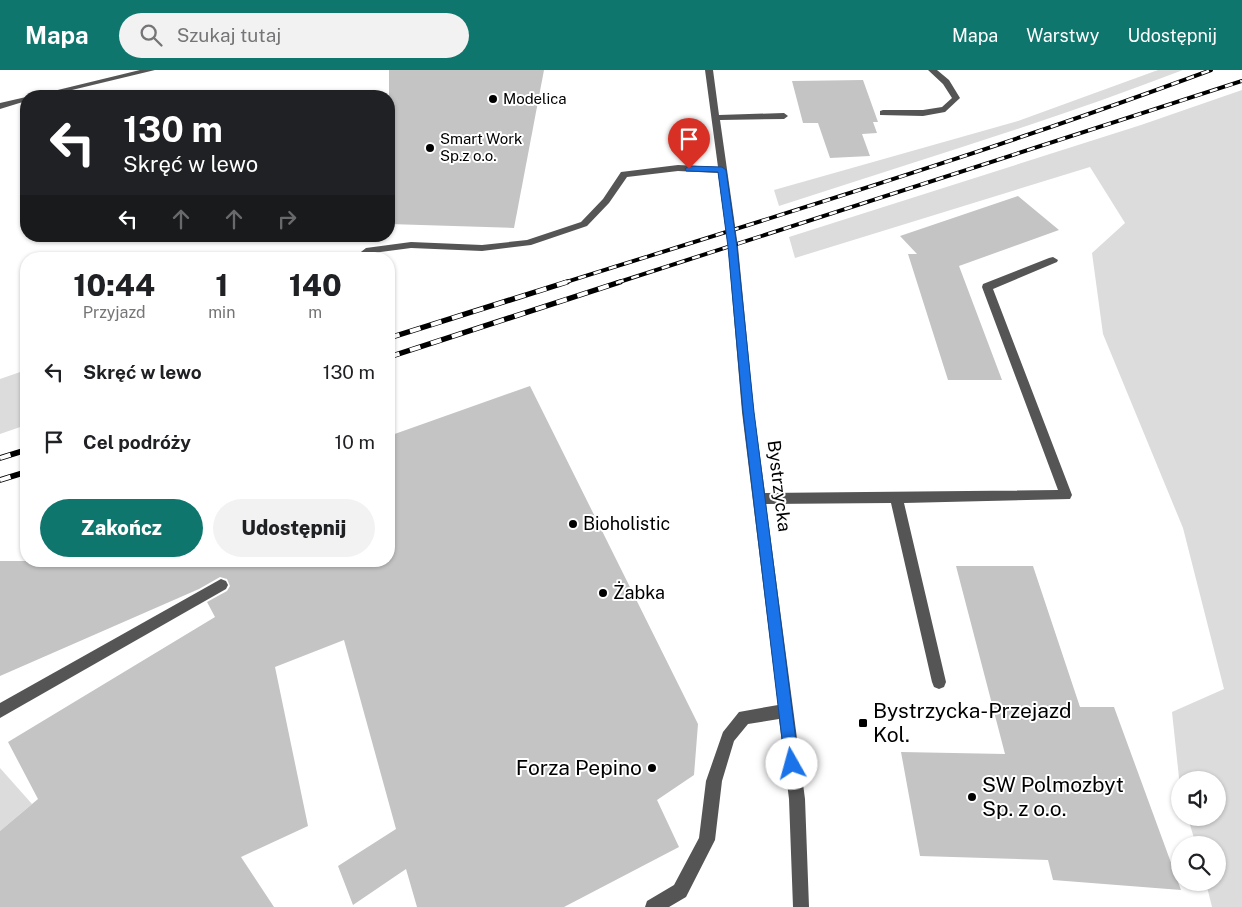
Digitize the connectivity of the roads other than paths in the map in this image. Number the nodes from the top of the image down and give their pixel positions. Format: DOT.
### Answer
graph roads {
  1 [pos="151,70"];
  2 [pos="709,70"];
  3 [pos="932,70"];
  4 [pos="63,90"];
  5 [pos="20,101"];
  6 [pos="0,106"];
  7 [pos="883,113"];
  8 [pos="784,116"];
  9 [pos="715,118"];
  10 [pos="722,170"];
  11 [pos="367,252"];
  12 [pos="1053,260"];
  13 [pos="896,498"];
  14 [pos="761,500"];
  15 [pos="220,585"];
  16 [pos="939,682"];
  17 [pos="0,711"];
  18 [pos="786,711"];
  19 [pos="653,907"];
  20 [pos="801,907"];
  1 -- 4 [label="street"];
  2 -- 9 [label="street, Bystrzycka"];
  3 -- 7 [label="street"];
  5 -- 6 [label="street"];
  8 -- 9 [label="street"];
  9 -- 10 [label="street, Bystrzycka"];
  10 -- 11 [label="street"];
  10 -- 14 [label="street, Bystrzycka"];
  12 -- 13 [label="street"];
  13 -- 14 [label="street"];
  13 -- 16 [label="street"];
  14 -- 18 [label="street, Bystrzycka"];
  15 -- 17 [label="street"];
  18 -- 19 [label="street"];
  18 -- 20 [label="street, Bystrzycka"];
}
